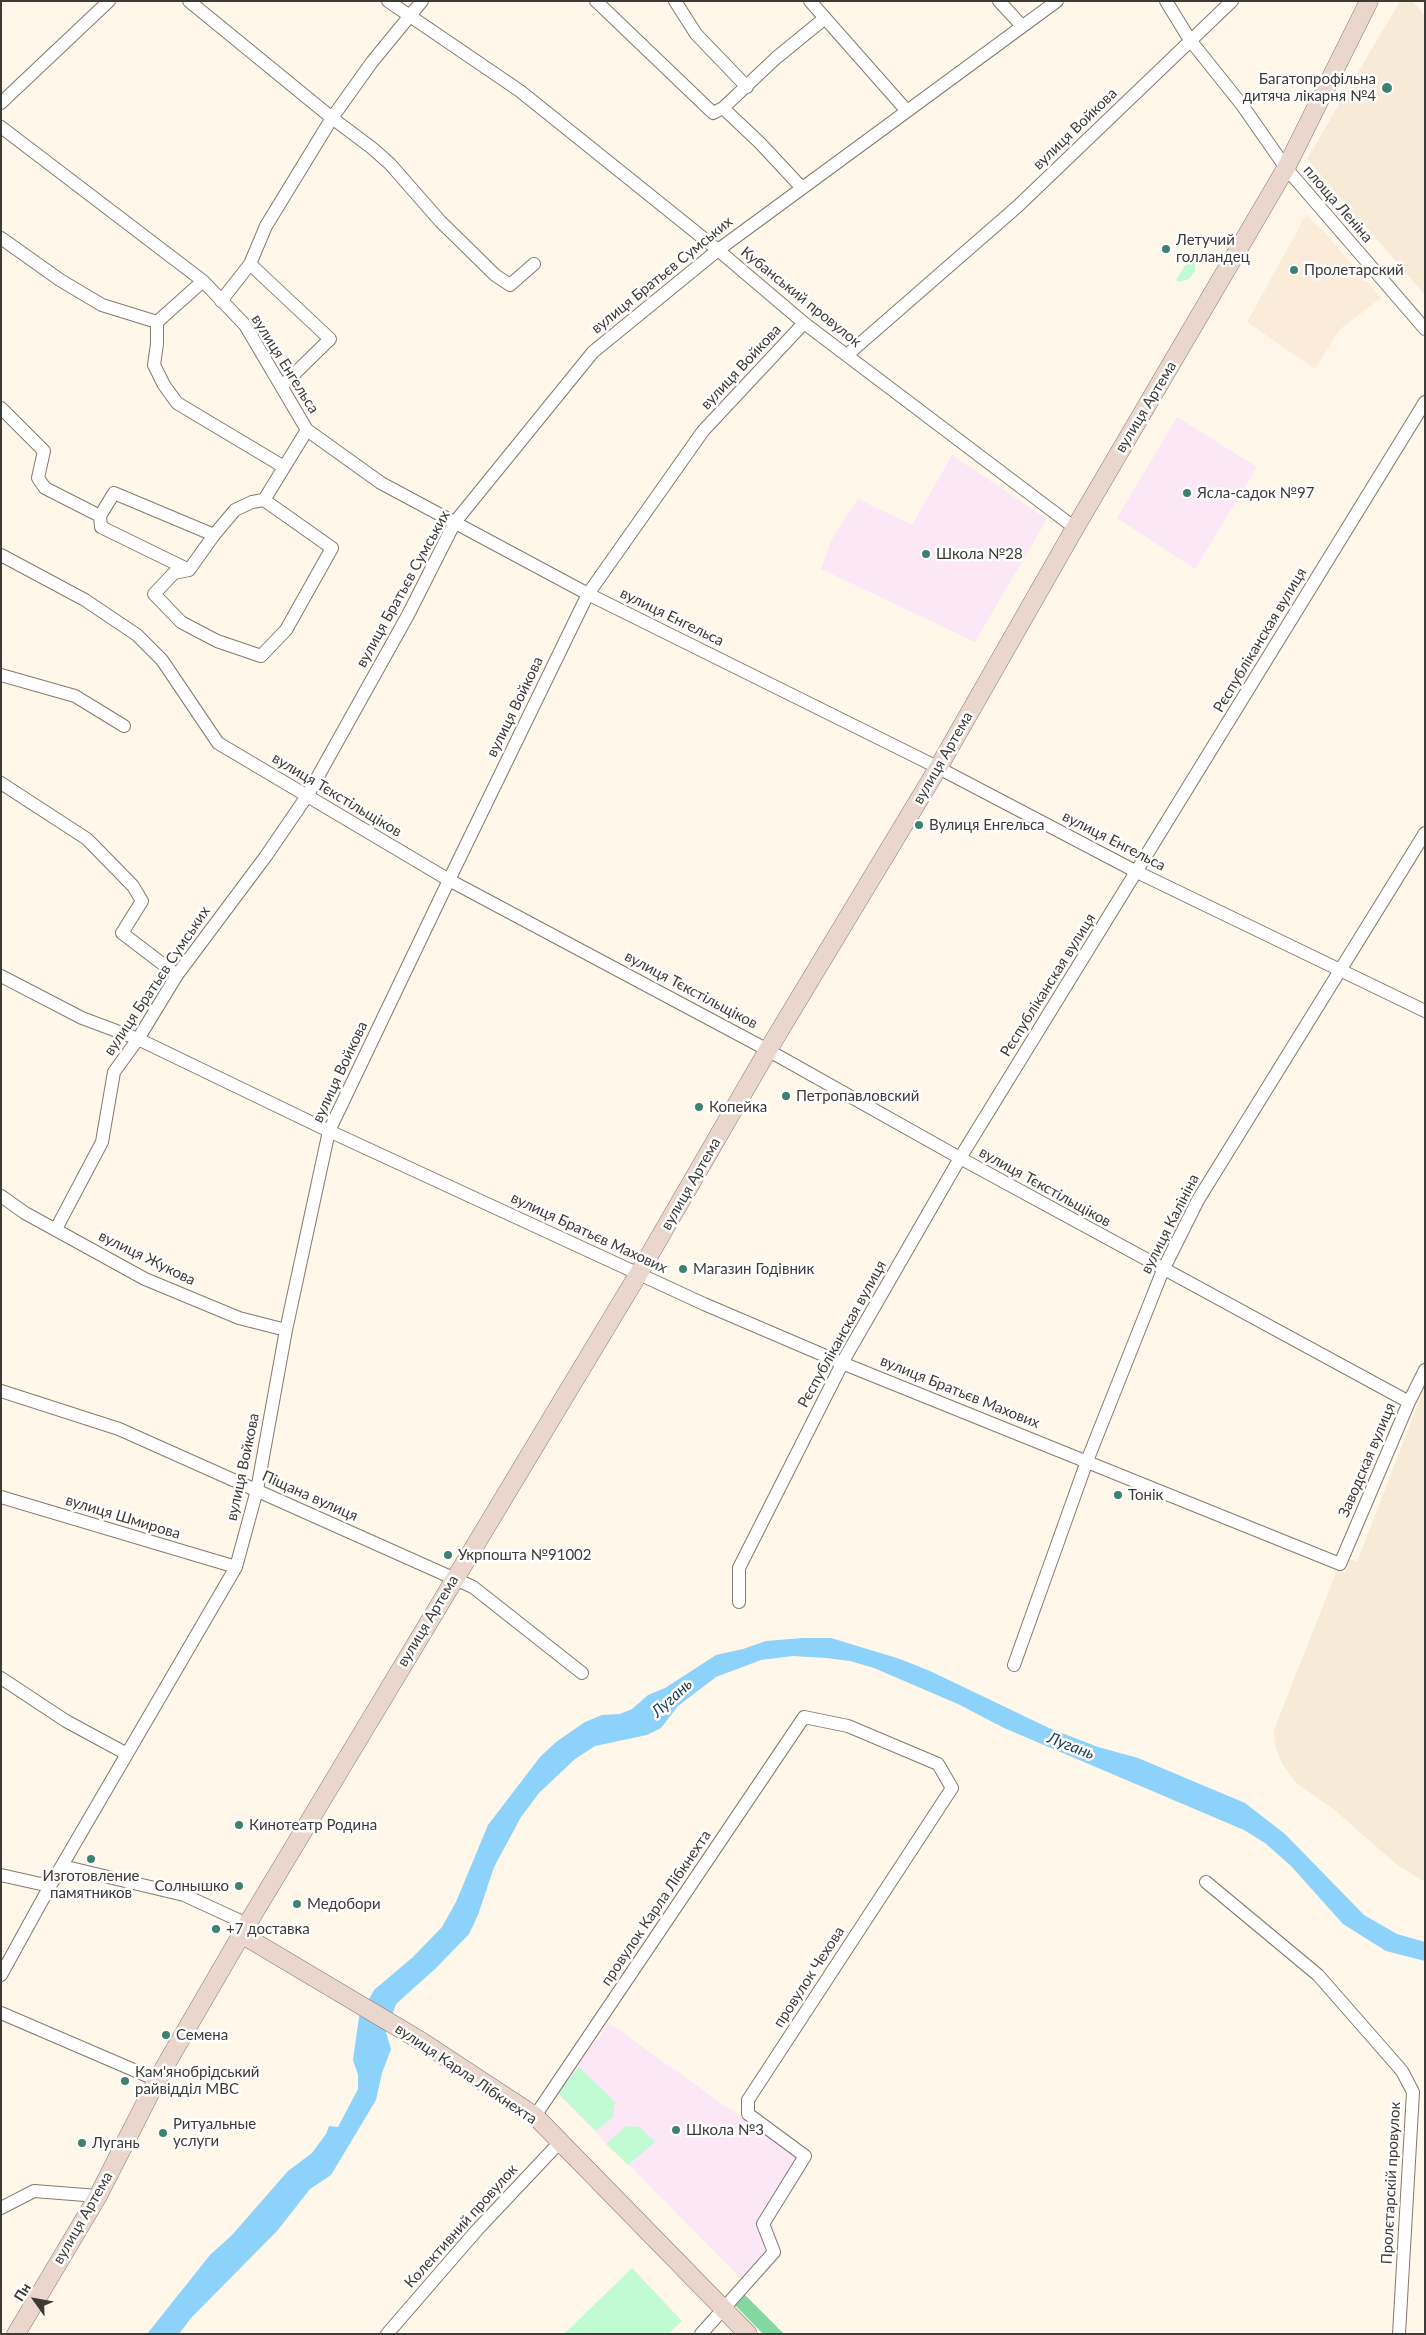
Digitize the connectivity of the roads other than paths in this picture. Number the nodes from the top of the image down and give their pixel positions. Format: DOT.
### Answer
graph roads {
  1 [pos="108,1"];
  2 [pos="190,1"];
  3 [pos="388,1"];
  4 [pos="422,1"];
  5 [pos="596,1"];
  6 [pos="675,1"];
  7 [pos="810,1"];
  8 [pos="999,1"];
  9 [pos="1057,1"];
  10 [pos="1166,1"];
  11 [pos="1232,1"];
  12 [pos="1370,1"];
  13 [pos="408,16"];
  14 [pos="826,18"];
  15 [pos="1022,26"];
  16 [pos="1190,40"];
  17 [pos="747,87"];
  18 [pos="1,103"];
  19 [pos="723,108"];
  20 [pos="907,111"];
  21 [pos="332,118"];
  22 [pos="1,127"];
  23 [pos="1286,168"];
  24 [pos="802,188"];
  25 [pos="1,238"];
  26 [pos="718,250"];
  27 [pos="250,264"];
  28 [pos="534,264"];
  29 [pos="204,281"];
  30 [pos="221,301"];
  31 [pos="157,322"];
  32 [pos="804,323"];
  33 [pos="1425,329"];
  34 [pos="847,355"];
  35 [pos="282,386"];
  36 [pos="1425,402"];
  37 [pos="1,408"];
  38 [pos="307,430"];
  39 [pos="284,467"];
  40 [pos="264,500"];
  41 [pos="100,516"];
  42 [pos="455,522"];
  43 [pos="1075,528"];
  44 [pos="214,535"];
  45 [pos="1,555"];
  46 [pos="189,570"];
  47 [pos="588,594"];
  48 [pos="1,675"];
  49 [pos="124,726"];
  50 [pos="938,768"];
  51 [pos="1,783"];
  52 [pos="307,796"];
  53 [pos="1425,833"];
  54 [pos="1137,872"];
  55 [pos="449,880"];
  56 [pos="1340,968"];
  57 [pos="177,975"];
  58 [pos="1,976"];
  59 [pos="1425,1011"];
  60 [pos="138,1039"];
  61 [pos="768,1050"];
  62 [pos="329,1131"];
  63 [pos="960,1158"];
  64 [pos="1,1196"];
  65 [pos="56,1229"];
  66 [pos="1163,1270"];
  67 [pos="639,1273"];
  68 [pos="286,1330"];
  69 [pos="842,1363"];
  70 [pos="1425,1370"];
  71 [pos="1,1391"];
  72 [pos="1408,1402"];
  73 [pos="1087,1461"];
  74 [pos="257,1490"];
  75 [pos="1,1497"];
  76 [pos="1340,1564"];
  77 [pos="236,1567"];
  78 [pos="453,1579"];
  79 [pos="739,1602"];
  80 [pos="1014,1665"];
  81 [pos="582,1673"];
  82 [pos="1,1678"];
  83 [pos="804,1717"];
  84 [pos="127,1754"];
  85 [pos="62,1866"];
  86 [pos="1,1875"];
  87 [pos="1206,1882"];
  88 [pos="50,1886"];
  89 [pos="244,1929"];
  90 [pos="1,1975"];
  91 [pos="1,2013"];
  92 [pos="157,2080"];
  93 [pos="534,2116"];
  94 [pos="560,2142"];
  95 [pos="98,2196"];
  96 [pos="1,2208"];
  97 [pos="724,2309"];
  98 [pos="16,2334"];
  99 [pos="387,2334"];
  100 [pos="701,2334"];
  101 [pos="748,2334"];
  102 [pos="1399,2334"];
  1 -- 18 [label="street"];
  2 -- 21 [label="street"];
  3 -- 13 [label="street, Кубанський провулок"];
  4 -- 13 [label="street"];
  5 -- 19 [label="street"];
  6 -- 17 [label="street"];
  7 -- 14 [label="street"];
  8 -- 15 [label="street"];
  9 -- 15 [label="street, вулиця Братьєв Сумських"];
  10 -- 16 [label="street, площа Леніна"];
  11 -- 16 [label="street, вулиця Войкова"];
  12 -- 23 [label="street, вулиця Артема"];
  13 -- 21 [label="street"];
  13 -- 26 [label="street, Кубанський провулок"];
  14 -- 17 [label="street"];
  14 -- 20 [label="street"];
  15 -- 20 [label="street, вулиця Братьєв Сумських"];
  16 -- 23 [label="street, площа Леніна"];
  16 -- 34 [label="street, вулиця Войкова"];
  17 -- 19 [label="street"];
  19 -- 24 [label="street"];
  20 -- 24 [label="street, вулиця Братьєв Сумських"];
  21 -- 27 [label="street"];
  21 -- 28 [label="street"];
  22 -- 29 [label="street, вулиця Енгельса"];
  23 -- 33 [label="street, площа Леніна"];
  23 -- 43 [label="street, вулиця Артема"];
  24 -- 26 [label="street, вулиця Братьєв Сумських"];
  25 -- 31 [label="street"];
  26 -- 32 [label="street, Кубанський провулок"];
  26 -- 42 [label="street, вулиця Братьєв Сумських"];
  27 -- 30 [label="street"];
  27 -- 35 [label="street"];
  29 -- 30 [label="street, вулиця Енгельса"];
  29 -- 31 [label="street"];
  30 -- 35 [label="street, вулиця Енгельса"];
  31 -- 39 [label="street"];
  32 -- 34 [label="street, Кубанський провулок"];
  32 -- 47 [label="street, вулиця Войкова"];
  34 -- 43 [label="street, Кубанський провулок"];
  35 -- 38 [label="street, вулиця Енгельса"];
  36 -- 54 [label="street, Рєспубліканская вулиця"];
  37 -- 41 [label="street"];
  38 -- 39 [label="street"];
  38 -- 42 [label="street, вулиця Енгельса"];
  39 -- 40 [label="street"];
  40 -- 44 [label="street"];
  40 -- 46 [label="street"];
  41 -- 44 [label="street"];
  41 -- 46 [label="street"];
  42 -- 47 [label="street, вулиця Енгельса"];
  42 -- 52 [label="street, вулиця Братьєв Сумських"];
  43 -- 50 [label="street, вулиця Артема"];
  44 -- 46 [label="street"];
  45 -- 52 [label="street, вулиця Тєкстільщіков"];
  47 -- 50 [label="street, вулиця Енгельса"];
  47 -- 55 [label="street, вулиця Войкова"];
  48 -- 49 [label="street"];
  50 -- 54 [label="street, вулиця Енгельса"];
  50 -- 61 [label="street, вулиця Артема"];
  51 -- 57 [label="street"];
  52 -- 55 [label="street, вулиця Тєкстільщіков"];
  52 -- 57 [label="street, вулиця Братьєв Сумських"];
  53 -- 56 [label="street, вулиця Калініна"];
  54 -- 56 [label="street, вулиця Енгельса"];
  54 -- 63 [label="street, Рєспубліканская вулиця"];
  55 -- 61 [label="street, вулиця Тєкстільщіков"];
  55 -- 62 [label="street, вулиця Войкова"];
  56 -- 59 [label="street, вулиця Енгельса"];
  56 -- 66 [label="street, вулиця Калініна"];
  57 -- 60 [label="street, вулиця Братьєв Сумських"];
  58 -- 60 [label="street, вулиця Братьєв Махових"];
  60 -- 62 [label="street, вулиця Братьєв Махових"];
  60 -- 65 [label="street, вулиця Братьєв Сумських"];
  61 -- 63 [label="street, вулиця Тєкстільщіков"];
  61 -- 67 [label="street, вулиця Артема"];
  62 -- 67 [label="street, вулиця Братьєв Махових"];
  62 -- 68 [label="street, вулиця Войкова"];
  63 -- 66 [label="street, вулиця Тєкстільщіков"];
  63 -- 69 [label="street, Рєспубліканская вулиця"];
  64 -- 65 [label="street, вулиця Жукова"];
  65 -- 68 [label="street, вулиця Жукова"];
  66 -- 72 [label="street, вулиця Тєкстільщіков"];
  66 -- 73 [label="street, вулиця Калініна"];
  67 -- 69 [label="street, вулиця Братьєв Махових"];
  67 -- 78 [label="street, вулиця Артема"];
  68 -- 74 [label="street, вулиця Войкова"];
  69 -- 73 [label="street, вулиця Братьєв Махових"];
  69 -- 79 [label="street, Рєспубліканская вулиця"];
  70 -- 72 [label="street, Заводская вулиця"];
  71 -- 74 [label="street, Піщана вулиця"];
  72 -- 76 [label="street, Заводская вулиця"];
  73 -- 76 [label="street, вулиця Братьєв Махових"];
  73 -- 80 [label="street, вулиця Калініна"];
  74 -- 77 [label="street, вулиця Войкова"];
  74 -- 78 [label="street, Піщана вулиця"];
  75 -- 77 [label="street, вулиця Шмирова"];
  77 -- 84 [label="street, вулиця Войкова"];
  78 -- 81 [label="street, Піщана вулиця"];
  78 -- 89 [label="street, вулиця Артема"];
  82 -- 84 [label="street"];
  83 -- 93 [label="street, провулок Карла Лібкнехта"];
  83 -- 97 [label="street, провулок Чехова"];
  84 -- 85 [label="street, вулиця Войкова"];
  85 -- 88 [label="street, вулиця Войкова"];
  85 -- 89 [label="street"];
  86 -- 88 [label="street"];
  87 -- 102 [label="street, Пролєтарскій провулок"];
  88 -- 90 [label="street, вулиця Войкова"];
  89 -- 92 [label="street, вулиця Артема"];
  89 -- 93 [label="street, вулиця Карла Лібкнехта"];
  91 -- 92 [label="street"];
  92 -- 95 [label="street, вулиця Артема"];
  93 -- 94 [label="street, вулиця Карла Лібкнехта"];
  94 -- 97 [label="street, вулиця Карла Лібкнехта"];
  94 -- 99 [label="street, Колективний провулок"];
  95 -- 96 [label="street"];
  95 -- 98 [label="street, вулиця Артема"];
  97 -- 100 [label="street"];
  97 -- 101 [label="street, вулиця Карла Лібкнехта"];
}
